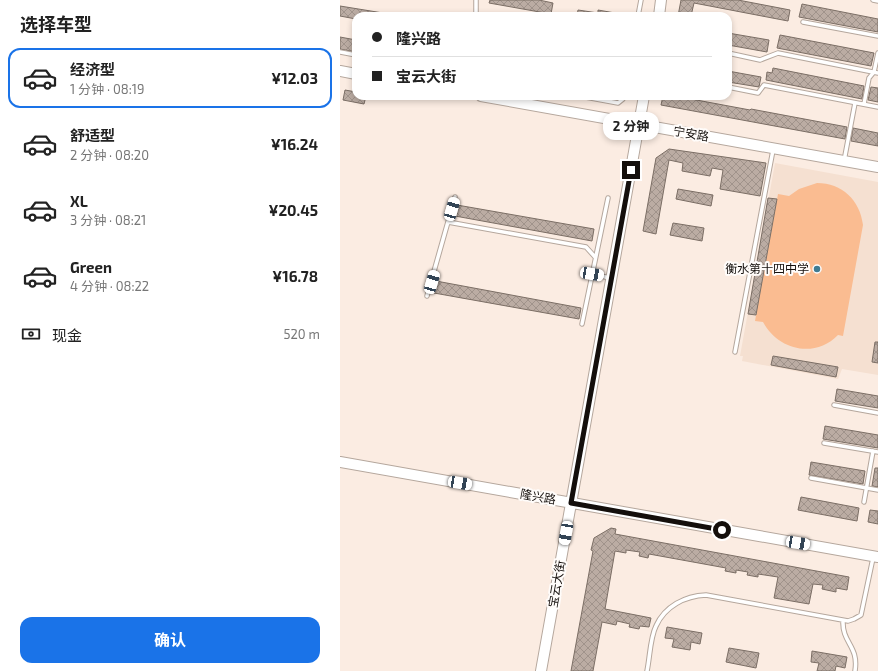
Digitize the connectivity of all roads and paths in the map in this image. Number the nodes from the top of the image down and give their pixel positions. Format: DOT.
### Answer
graph roads {
  1 [pos="476,0"];
  2 [pos="641,0"];
  3 [pos="662,0"];
  4 [pos="873,0"];
  5 [pos="878,1"];
  6 [pos="476,12"];
  7 [pos="639,12"];
  8 [pos="660,12"];
  9 [pos="803,22"];
  10 [pos="878,36"];
  11 [pos="340,52"];
  12 [pos="878,53"];
  13 [pos="352,54"];
  14 [pos="732,54"];
  15 [pos="340,71"];
  16 [pos="876,72"];
  17 [pos="352,73"];
  18 [pos="732,89"];
  19 [pos="504,100"];
  20 [pos="602,100"];
  21 [pos="623,100"];
  22 [pos="643,100"];
  23 [pos="855,103"];
  24 [pos="864,104"];
  25 [pos="878,107"];
  26 [pos="640,124"];
  27 [pos="773,148"];
  28 [pos="844,161"];
  29 [pos="878,167"];
  30 [pos="456,197"];
  31 [pos="608,198"];
  32 [pos="448,222"];
  33 [pos="595,257"];
  34 [pos="592,274"];
  35 [pos="612,278"];
  36 [pos="427,296"];
  37 [pos="582,324"];
  38 [pos="735,352"];
  39 [pos="834,405"];
  40 [pos="878,413"];
  41 [pos="824,443"];
  42 [pos="873,451"];
  43 [pos="878,452"];
  44 [pos="340,462"];
  45 [pos="811,478"];
  46 [pos="867,488"];
  47 [pos="878,490"];
  48 [pos="864,502"];
  49 [pos="571,503"];
  50 [pos="876,557"];
  51 [pos="843,621"];
  52 [pos="541,671"];
  53 [pos="647,671"];
  54 [pos="855,671"];
  1 -- 6 [label="lane"];
  2 -- 7 [label="lane"];
  3 -- 8 [label="street"];
  4 -- 5 [label="lane"];
  9 -- 10 [label="lane"];
  11 -- 13 [label="lane"];
  12 -- 16 [label="lane"];
  14 -- 16 [label="lane"];
  15 -- 17 [label="street"];
  16 -- 24 [label="lane"];
  18 -- 23 [label="lane"];
  19 -- 26 [label="street, 宁安路"];
  20 -- 21 [label="lane"];
  22 -- 26 [label="street, 宝云大街"];
  23 -- 24 [label="lane"];
  23 -- 28 [label="lane"];
  24 -- 25 [label="lane"];
  26 -- 27 [label="street, 宁安路"];
  26 -- 35 [label="street, 宝云大街"];
  27 -- 28 [label="street, 宁安路"];
  27 -- 38 [label="lane"];
  28 -- 29 [label="street, 宁安路"];
  30 -- 32 [label="lane"];
  31 -- 33 [label="lane"];
  32 -- 33 [label="lane"];
  32 -- 36 [label="lane"];
  33 -- 34 [label="lane"];
  34 -- 35 [label="lane"];
  34 -- 37 [label="lane"];
  35 -- 49 [label="street, 宝云大街"];
  39 -- 40 [label="lane"];
  41 -- 42 [label="lane"];
  42 -- 43 [label="lane"];
  42 -- 46 [label="lane"];
  44 -- 49 [label="street, 隆兴路"];
  45 -- 46 [label="lane"];
  46 -- 47 [label="lane"];
  46 -- 48 [label="lane"];
  49 -- 50 [label="street, 隆兴路"];
  49 -- 52 [label="street, 宝云大街"];
  50 -- 51 [label="lane"];
  51 -- 53 [label="lane"];
  51 -- 54 [label="lane"];
}
